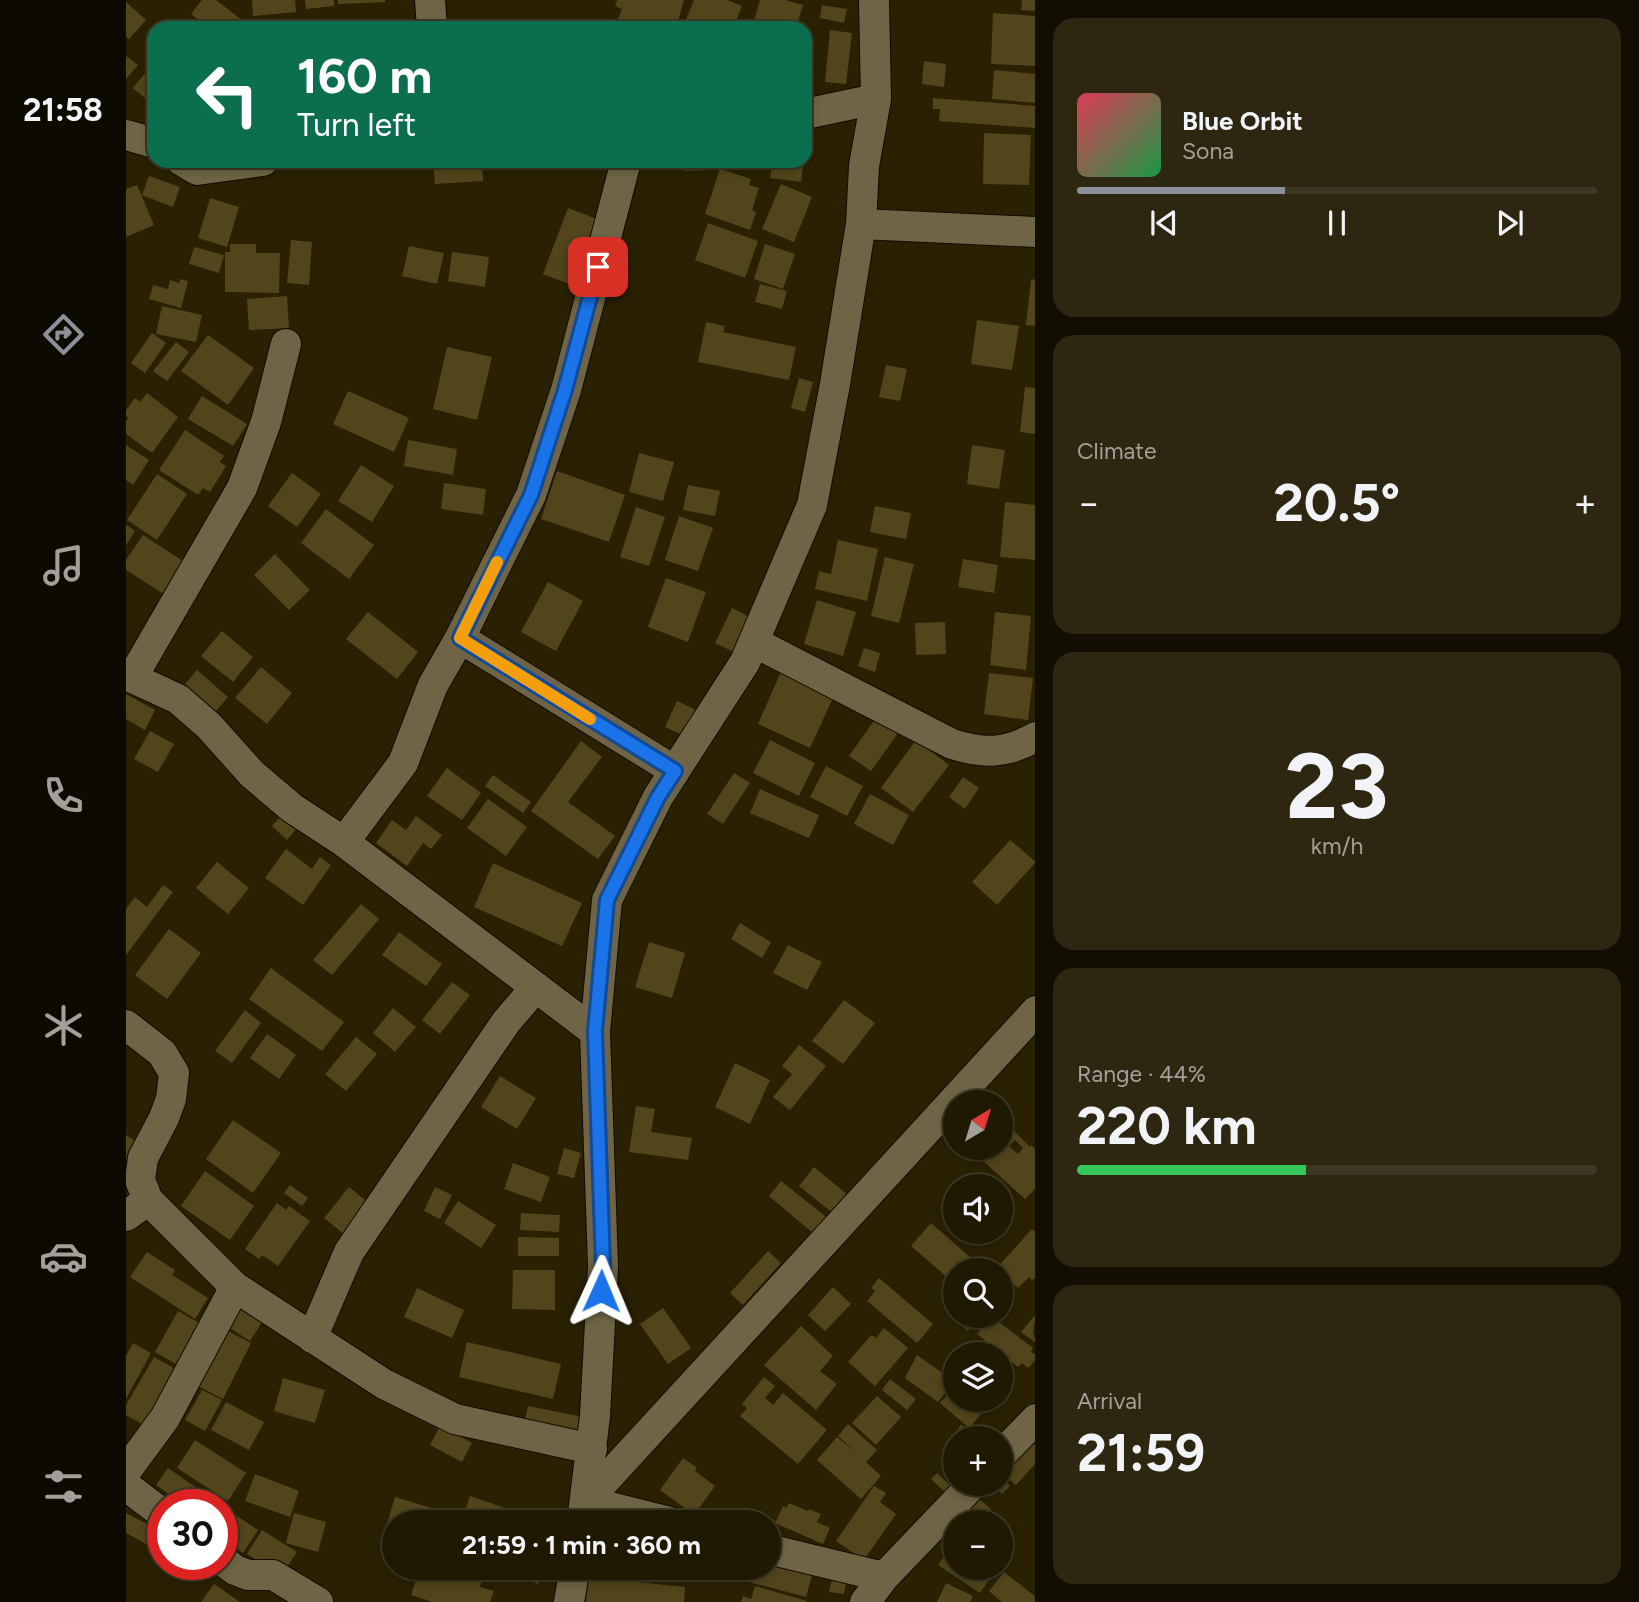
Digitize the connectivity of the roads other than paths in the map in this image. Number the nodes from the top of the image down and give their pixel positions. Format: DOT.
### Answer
graph roads {
  1 [pos="430,0"];
  2 [pos="874,0"];
  3 [pos="432,21"];
  4 [pos="876,99"];
  5 [pos="812,113"];
  6 [pos="126,135"];
  7 [pos="147,141"];
  8 [pos="194,168"];
  9 [pos="212,168"];
  10 [pos="624,168"];
  11 [pos="861,224"];
  12 [pos="1035,232"];
  13 [pos="285,344"];
  14 [pos="460,638"];
  15 [pos="754,642"];
  16 [pos="129,676"];
  17 [pos="1035,737"];
  18 [pos="675,771"];
  19 [pos="344,842"];
  20 [pos="536,987"];
  21 [pos="1035,1011"];
  22 [pos="126,1025"];
  23 [pos="595,1031"];
  24 [pos="137,1208"];
  25 [pos="235,1287"];
  26 [pos="312,1338"];
  27 [pos="1035,1419"];
  28 [pos="1013,1442"];
  29 [pos="592,1449"];
  30 [pos="126,1471"];
  31 [pos="126,1486"];
  32 [pos="962,1496"];
  33 [pos="147,1502"];
  34 [pos="584,1510"];
  35 [pos="586,1510"];
  36 [pos="781,1552"];
  37 [pos="238,1571"];
  38 [pos="884,1577"];
  39 [pos="573,1580"];
  40 [pos="318,1602"];
  41 [pos="569,1602"];
  42 [pos="865,1602"];
  1 -- 3 [label="street"];
  2 -- 4 [label="street"];
  4 -- 5 [label="street"];
  4 -- 11 [label="street"];
  6 -- 7 [label="street"];
  8 -- 9 [label="street"];
  10 -- 14 [label="street"];
  11 -- 12 [label="street"];
  11 -- 15 [label="street"];
  13 -- 16 [label="street"];
  14 -- 18 [label="street"];
  14 -- 19 [label="street"];
  15 -- 17 [label="street"];
  15 -- 18 [label="street"];
  16 -- 19 [label="street"];
  18 -- 23 [label="street"];
  19 -- 20 [label="street"];
  20 -- 23 [label="street"];
  20 -- 26 [label="street"];
  21 -- 35 [label="street"];
  22 -- 24 [label="street"];
  23 -- 29 [label="street"];
  24 -- 25 [label="street"];
  25 -- 26 [label="street"];
  25 -- 30 [label="street"];
  26 -- 29 [label="street"];
  27 -- 28 [label="street"];
  29 -- 34 [label="street"];
  31 -- 33 [label="street"];
  32 -- 38 [label="street"];
  36 -- 38 [label="street"];
  37 -- 40 [label="street"];
  38 -- 42 [label="street"];
  39 -- 41 [label="street"];
}
